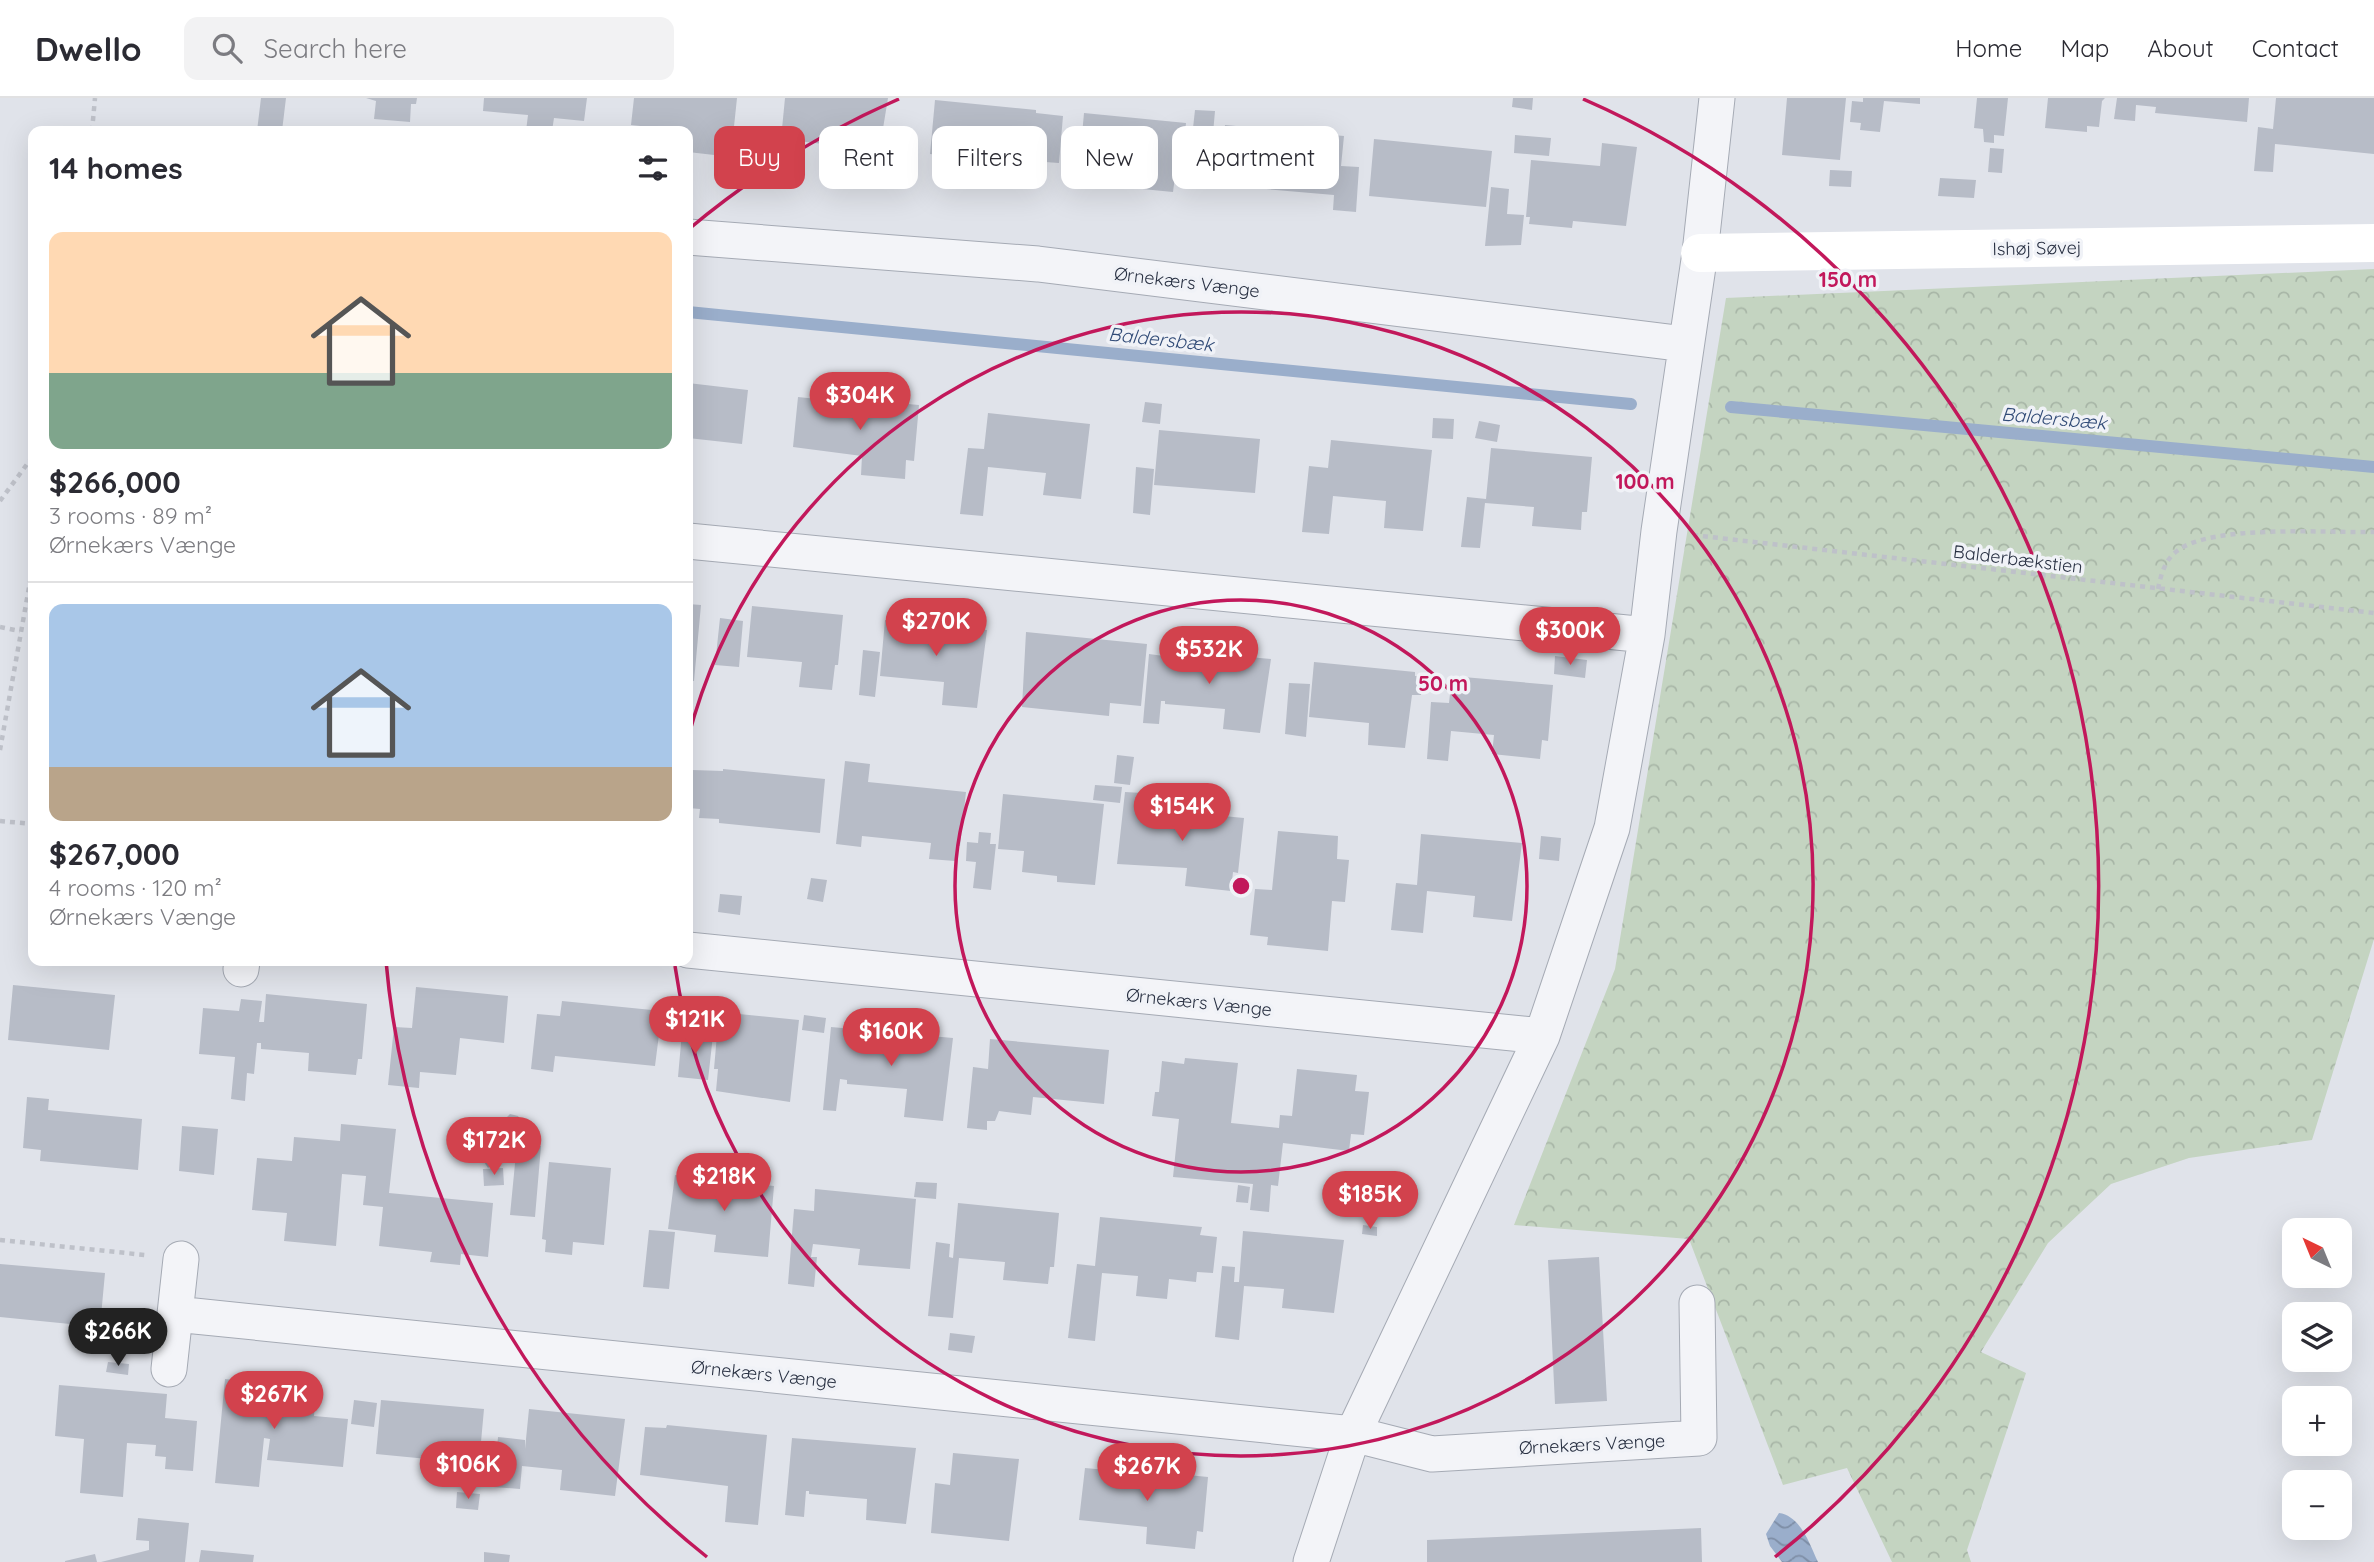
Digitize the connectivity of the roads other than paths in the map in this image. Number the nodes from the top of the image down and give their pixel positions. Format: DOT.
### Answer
graph roads {
  1 [pos="1717,98"];
  2 [pos="693,237"];
  3 [pos="2374,243"];
  4 [pos="1700,253"];
  5 [pos="1685,344"];
  6 [pos="693,541"];
  7 [pos="1647,635"];
  8 [pos="693,951"];
  9 [pos="1542,1036"];
  10 [pos="181,1259"];
  11 [pos="1697,1303"];
  12 [pos="175,1314"];
  13 [pos="169,1369"];
  14 [pos="1353,1434"];
  15 [pos="1311,1562"];
  1 -- 4 [label="street"];
  2 -- 5 [label="street, Ørnekærs Vænge"];
  3 -- 4 [label="street, Ishøj Søvej"];
  4 -- 5 [label="street"];
  5 -- 7 [label="street"];
  6 -- 7 [label="street"];
  7 -- 9 [label="street"];
  8 -- 9 [label="street, Ørnekærs Vænge"];
  9 -- 14 [label="street"];
  10 -- 12 [label="street"];
  11 -- 14 [label="street, Ørnekærs Vænge"];
  12 -- 13 [label="street"];
  12 -- 14 [label="street, Ørnekærs Vænge"];
  14 -- 15 [label="street"];
}
